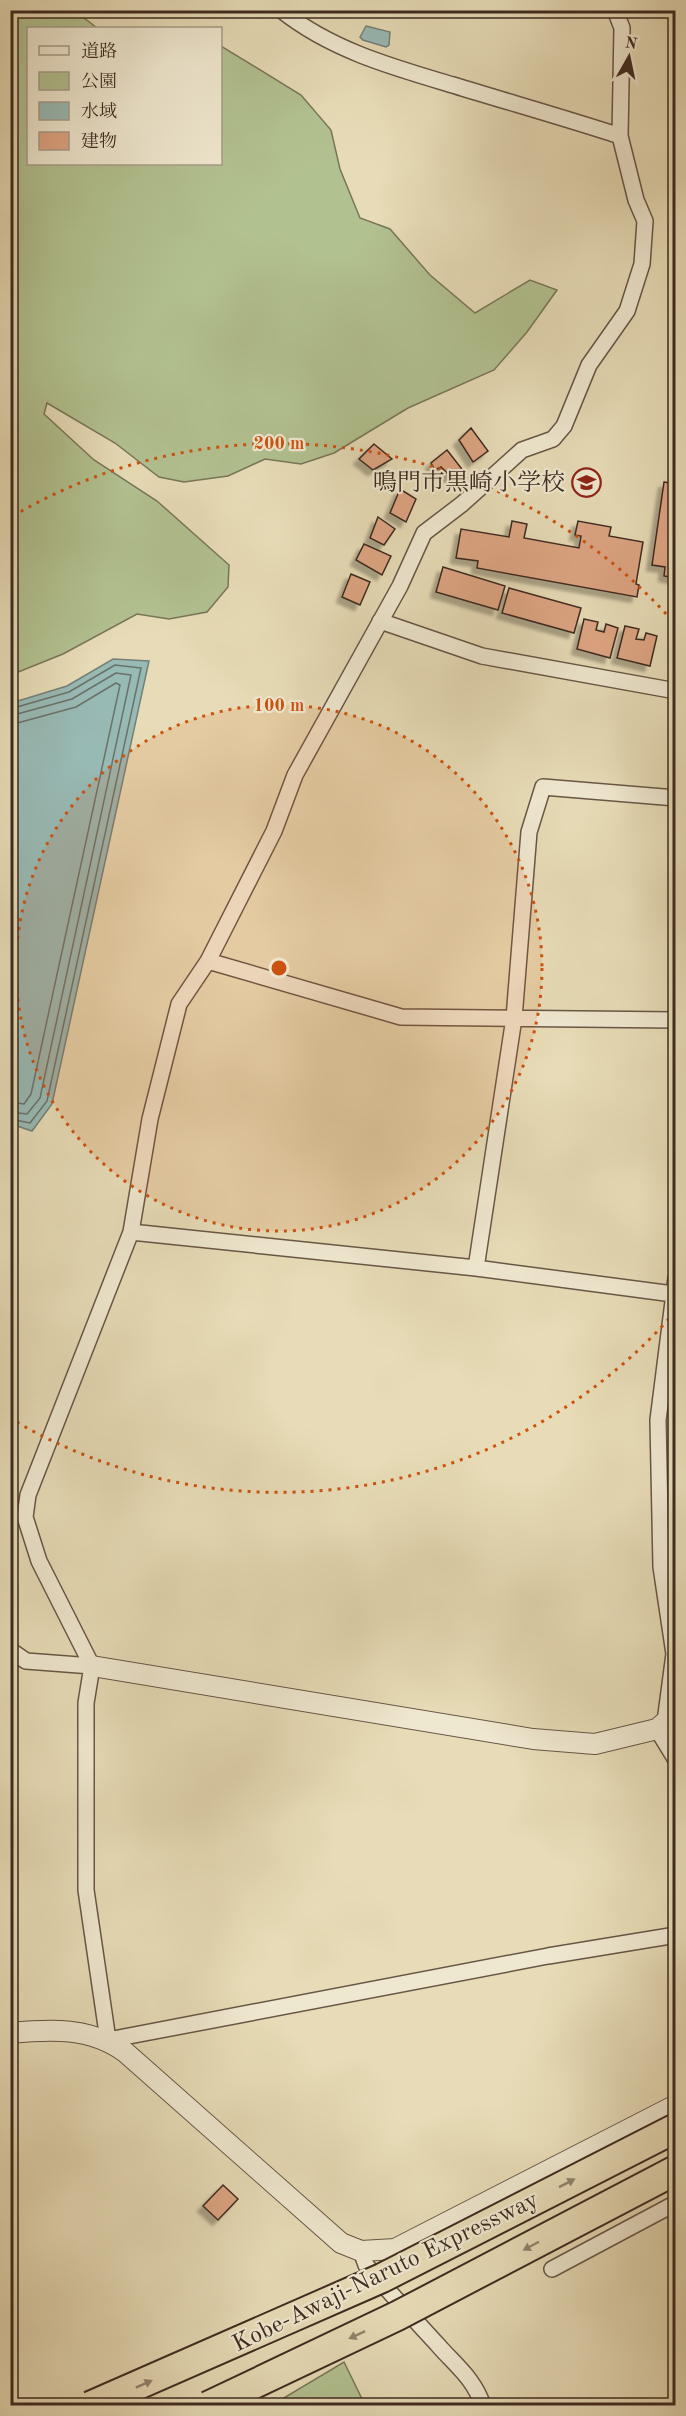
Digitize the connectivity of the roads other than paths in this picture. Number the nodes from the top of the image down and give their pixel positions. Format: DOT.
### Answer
graph roads {
  1 [pos="281,10"];
  2 [pos="615,10"];
  3 [pos="620,136"];
  4 [pos="380,621"];
  5 [pos="675,691"];
  6 [pos="675,798"];
  7 [pos="208,961"];
  8 [pos="514,1018"];
  9 [pos="675,1020"];
  10 [pos="131,1232"];
  11 [pos="476,1268"];
  12 [pos="675,1278"];
  13 [pos="673,1294"];
  14 [pos="10,1650"];
  15 [pos="18,1661"];
  16 [pos="92,1666"];
  17 [pos="666,1724"];
  18 [pos="675,1760"];
  19 [pos="675,1935"];
  20 [pos="10,2033"];
  21 [pos="108,2040"];
  22 [pos="675,2105"];
  23 [pos="675,2128"];
  24 [pos="675,2170"];
  25 [pos="675,2203"];
  26 [pos="362,2251"];
  27 [pos="552,2269"];
  28 [pos="90,2406"];
  29 [pos="208,2406"];
  30 [pos="483,2406"];
  1 -- 3 [label="street"];
  2 -- 3 [label="street"];
  3 -- 4 [label="street"];
  4 -- 5 [label="street"];
  4 -- 7 [label="street"];
  6 -- 8 [label="street"];
  7 -- 8 [label="street"];
  7 -- 10 [label="street"];
  8 -- 9 [label="street"];
  8 -- 11 [label="street"];
  10 -- 11 [label="street"];
  10 -- 16 [label="street"];
  11 -- 13 [label="street"];
  12 -- 13 [label="street"];
  13 -- 17 [label="street"];
  14 -- 15 [label="street"];
  15 -- 16 [label="street"];
  16 -- 17 [label="street"];
  16 -- 21 [label="street"];
  17 -- 18 [label="street"];
  19 -- 21 [label="street"];
  20 -- 21 [label="street"];
  21 -- 26 [label="street"];
  22 -- 26 [label="street"];
  28 -- 23 [label="highway, Kobe-Awaji-Naruto Expressway, one-way, bridge"];
  24 -- 29 [label="highway, Kobe-Awaji-Naruto Expressway, one-way, bridge"];
  25 -- 27 [label="street"];
  26 -- 30 [label="street"];
}
